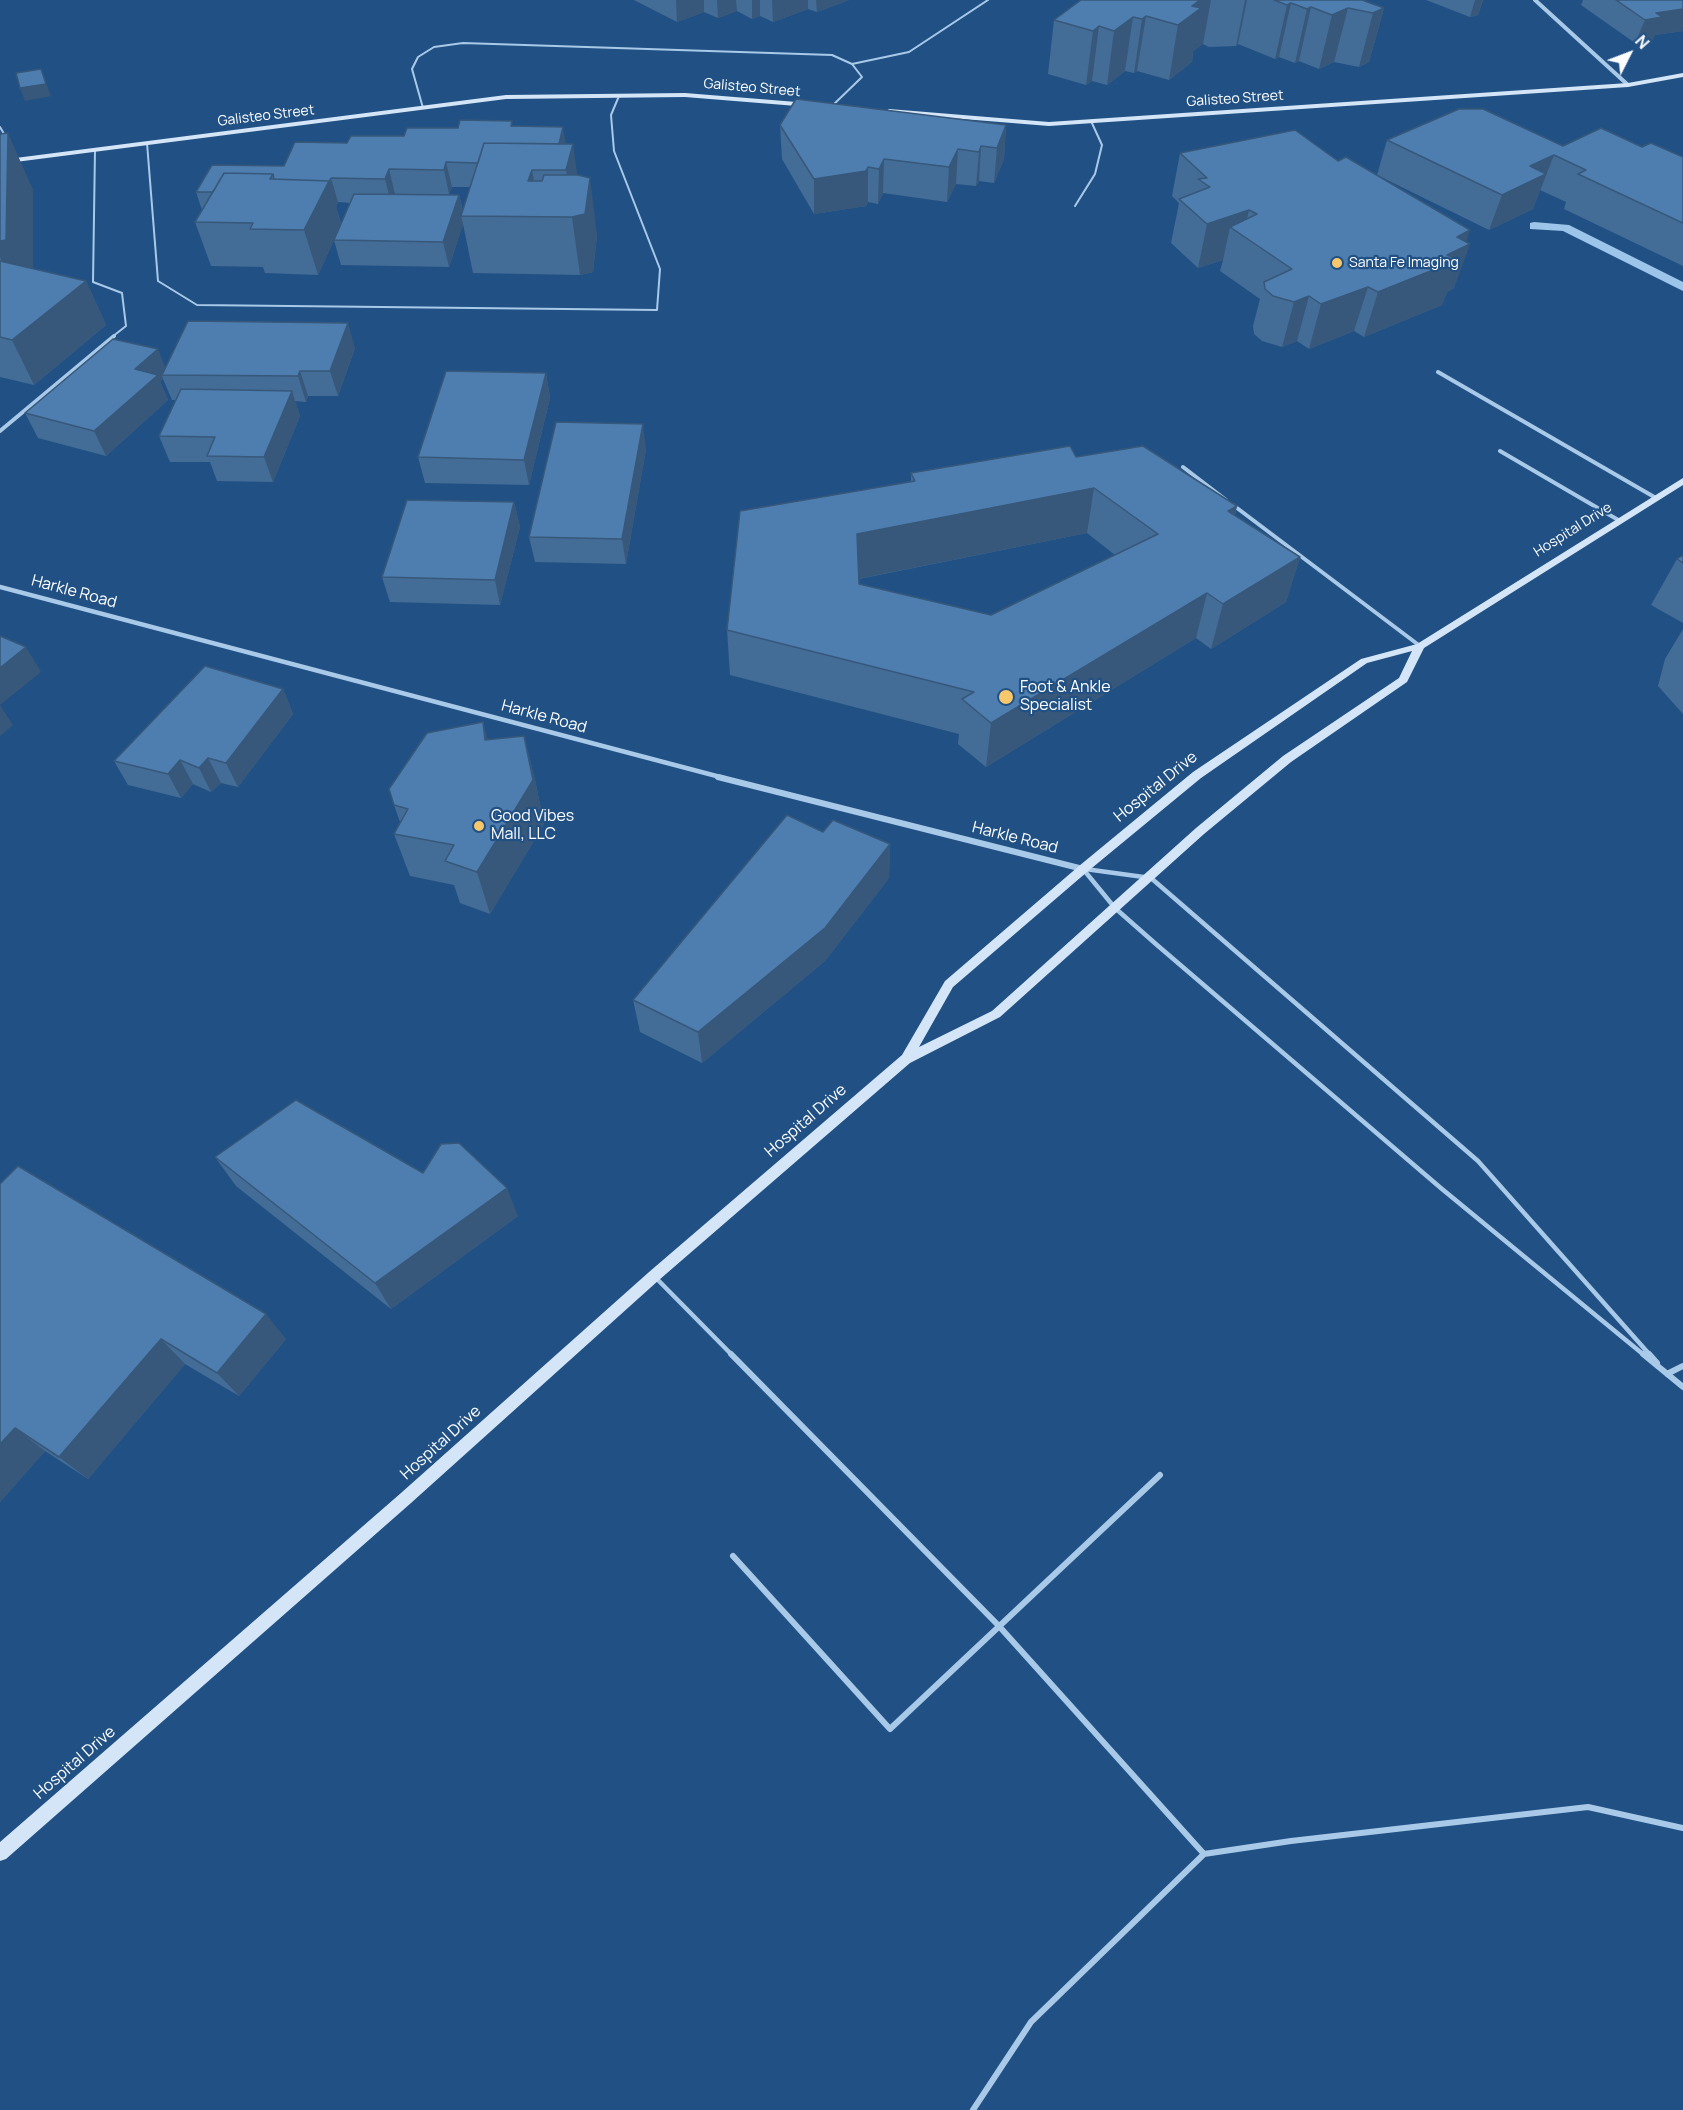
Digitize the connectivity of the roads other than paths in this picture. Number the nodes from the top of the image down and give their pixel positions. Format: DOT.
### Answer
graph roads {
  1 [pos="988,0"];
  2 [pos="1535,0"];
  3 [pos="852,64"];
  4 [pos="1683,75"];
  5 [pos="1628,85"];
  6 [pos="619,96"];
  7 [pos="832,107"];
  8 [pos="423,108"];
  9 [pos="843,108"];
  10 [pos="878,110"];
  11 [pos="1091,121"];
  12 [pos="0,127"];
  13 [pos="9,141"];
  14 [pos="147,143"];
  15 [pos="14,150"];
  16 [pos="94,150"];
  17 [pos="20,159"];
  18 [pos="0,162"];
  19 [pos="1076,206"];
  20 [pos="1438,372"];
  21 [pos="0,431"];
  22 [pos="1500,451"];
  23 [pos="1183,467"];
  24 [pos="1683,481"];
  25 [pos="1656,498"];
  26 [pos="1620,521"];
  27 [pos="0,587"];
  28 [pos="1420,646"];
  29 [pos="1083,868"];
  30 [pos="1151,878"];
  31 [pos="1115,908"];
  32 [pos="906,1059"];
  33 [pos="654,1276"];
  34 [pos="1683,1366"];
  35 [pos="1667,1374"];
  36 [pos="1683,1388"];
  37 [pos="1160,1476"];
  38 [pos="733,1556"];
  39 [pos="998,1624"];
  40 [pos="1683,1828"];
  41 [pos="0,1853"];
  42 [pos="1204,1854"];
  43 [pos="973,2110"];
  1 -- 3 [label="lane"];
  2 -- 5 [label="street"];
  3 -- 7 [label="lane"];
  3 -- 8 [label="lane"];
  4 -- 5 [label="street, Galisteo Street"];
  5 -- 11 [label="street, Galisteo Street"];
  6 -- 7 [label="street, Galisteo Street"];
  6 -- 8 [label="street, Galisteo Street"];
  6 -- 14 [label="lane"];
  7 -- 9 [label="street, Galisteo Street"];
  8 -- 14 [label="street, Galisteo Street"];
  10 -- 11 [label="street, Galisteo Street"];
  11 -- 19 [label="lane"];
  12 -- 13 [label="lane"];
  14 -- 16 [label="street, Galisteo Street"];
  15 -- 17 [label="lane"];
  16 -- 17 [label="street, Galisteo Street"];
  16 -- 21 [label="lane"];
  17 -- 18 [label="street, Galisteo Street"];
  20 -- 25 [label="lane"];
  22 -- 26 [label="lane"];
  23 -- 28 [label="lane"];
  24 -- 25 [label="street, Hospital Drive"];
  25 -- 26 [label="street, Hospital Drive"];
  26 -- 28 [label="street, Hospital Drive"];
  27 -- 29 [label="street, Harkle Road"];
  28 -- 29 [label="street, Hospital Drive"];
  28 -- 30 [label="street, Hospital Drive"];
  29 -- 30 [label="lane"];
  29 -- 31 [label="lane"];
  29 -- 32 [label="street, Hospital Drive"];
  30 -- 31 [label="street, Hospital Drive"];
  30 -- 35 [label="lane"];
  31 -- 32 [label="street, Hospital Drive"];
  31 -- 35 [label="lane"];
  32 -- 33 [label="street, Hospital Drive"];
  33 -- 39 [label="lane"];
  33 -- 41 [label="street, Hospital Drive"];
  34 -- 35 [label="lane"];
  35 -- 36 [label="lane"];
  37 -- 39 [label="lane"];
  38 -- 39 [label="lane"];
  39 -- 42 [label="lane"];
  40 -- 42 [label="lane"];
  42 -- 43 [label="lane"];
}
